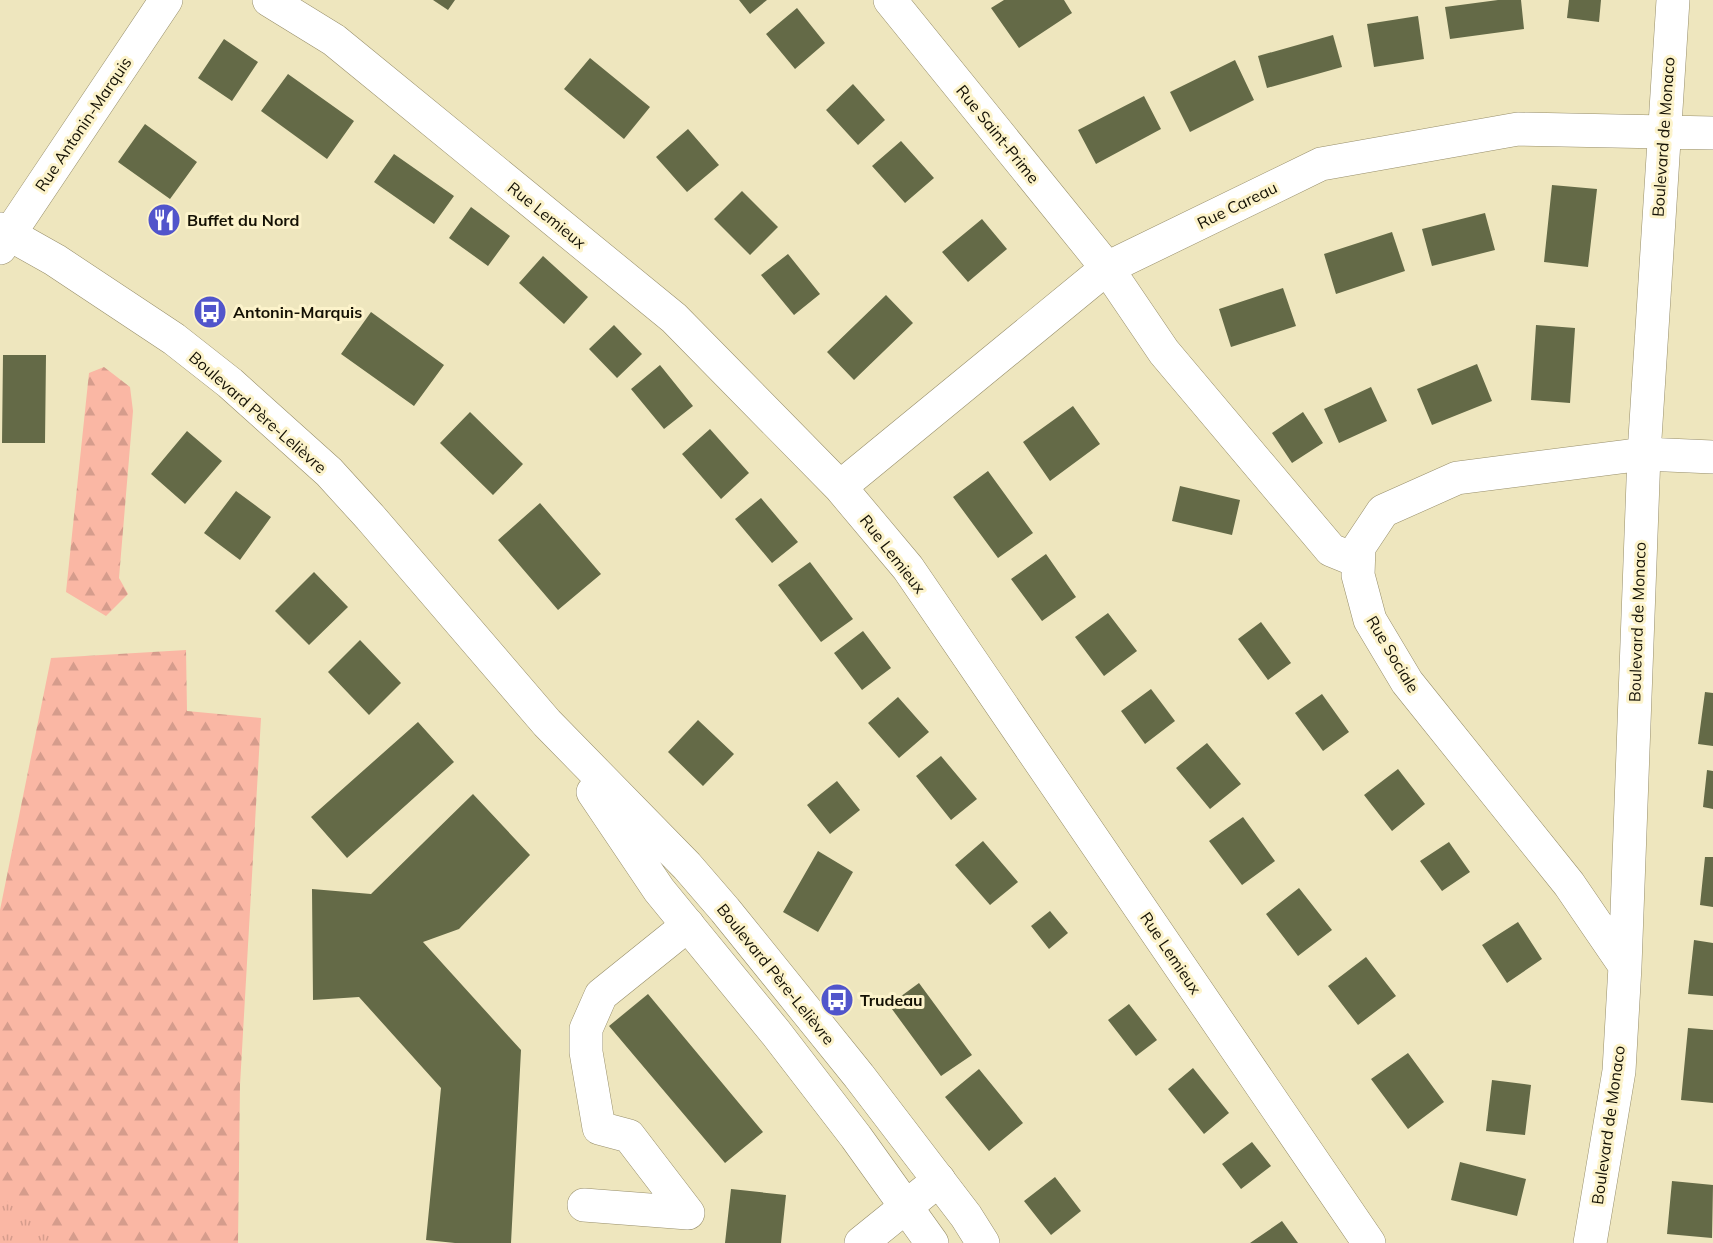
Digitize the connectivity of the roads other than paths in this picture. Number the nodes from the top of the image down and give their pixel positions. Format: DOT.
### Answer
graph roads {
  1 [pos="166,0"];
  2 [pos="269,0"];
  3 [pos="890,0"];
  4 [pos="1672,0"];
  5 [pos="1663,133"];
  6 [pos="1713,133"];
  7 [pos="3,236"];
  8 [pos="1107,268"];
  9 [pos="1644,454"];
  10 [pos="1713,457"];
  11 [pos="840,487"];
  12 [pos="1358,561"];
  13 [pos="547,723"];
  14 [pos="688,925"];
  15 [pos="1625,966"];
  16 [pos="939,1180"];
  17 [pos="584,1205"];
  18 [pos="905,1206"];
  19 [pos="861,1243"];
  20 [pos="932,1243"];
  21 [pos="983,1243"];
  22 [pos="1369,1243"];
  23 [pos="1590,1243"];
  1 -- 7 [label="street, Rue Antonin-Marquis"];
  2 -- 11 [label="street, Rue Lemieux"];
  3 -- 8 [label="street, Rue Saint-Prime"];
  4 -- 5 [label="street, Boulevard de Monaco"];
  5 -- 6 [label="street, Rue Careau"];
  5 -- 8 [label="street, Rue Careau"];
  5 -- 9 [label="street, Boulevard de Monaco"];
  7 -- 13 [label="street, Boulevard Père-Lelièvre"];
  8 -- 11 [label="street, Rue Careau"];
  8 -- 12 [label="street, Rue Saint-Prime"];
  9 -- 10 [label="street, Rue Sociale"];
  9 -- 12 [label="street, Rue Sociale"];
  9 -- 15 [label="street, Boulevard de Monaco"];
  11 -- 22 [label="street, Rue Lemieux"];
  12 -- 15 [label="street, Rue Sociale"];
  13 -- 14 [label="street, Boulevard Père-Lelièvre"];
  13 -- 16 [label="street, Boulevard Père-Lelièvre"];
  14 -- 17 [label="street"];
  14 -- 18 [label="street, Boulevard Père-Lelièvre"];
  15 -- 23 [label="street, Boulevard de Monaco"];
  16 -- 18 [label="street"];
  16 -- 21 [label="street, Boulevard Père-Lelièvre"];
  18 -- 19 [label="street"];
  18 -- 20 [label="street, Boulevard Père-Lelièvre"];
}
